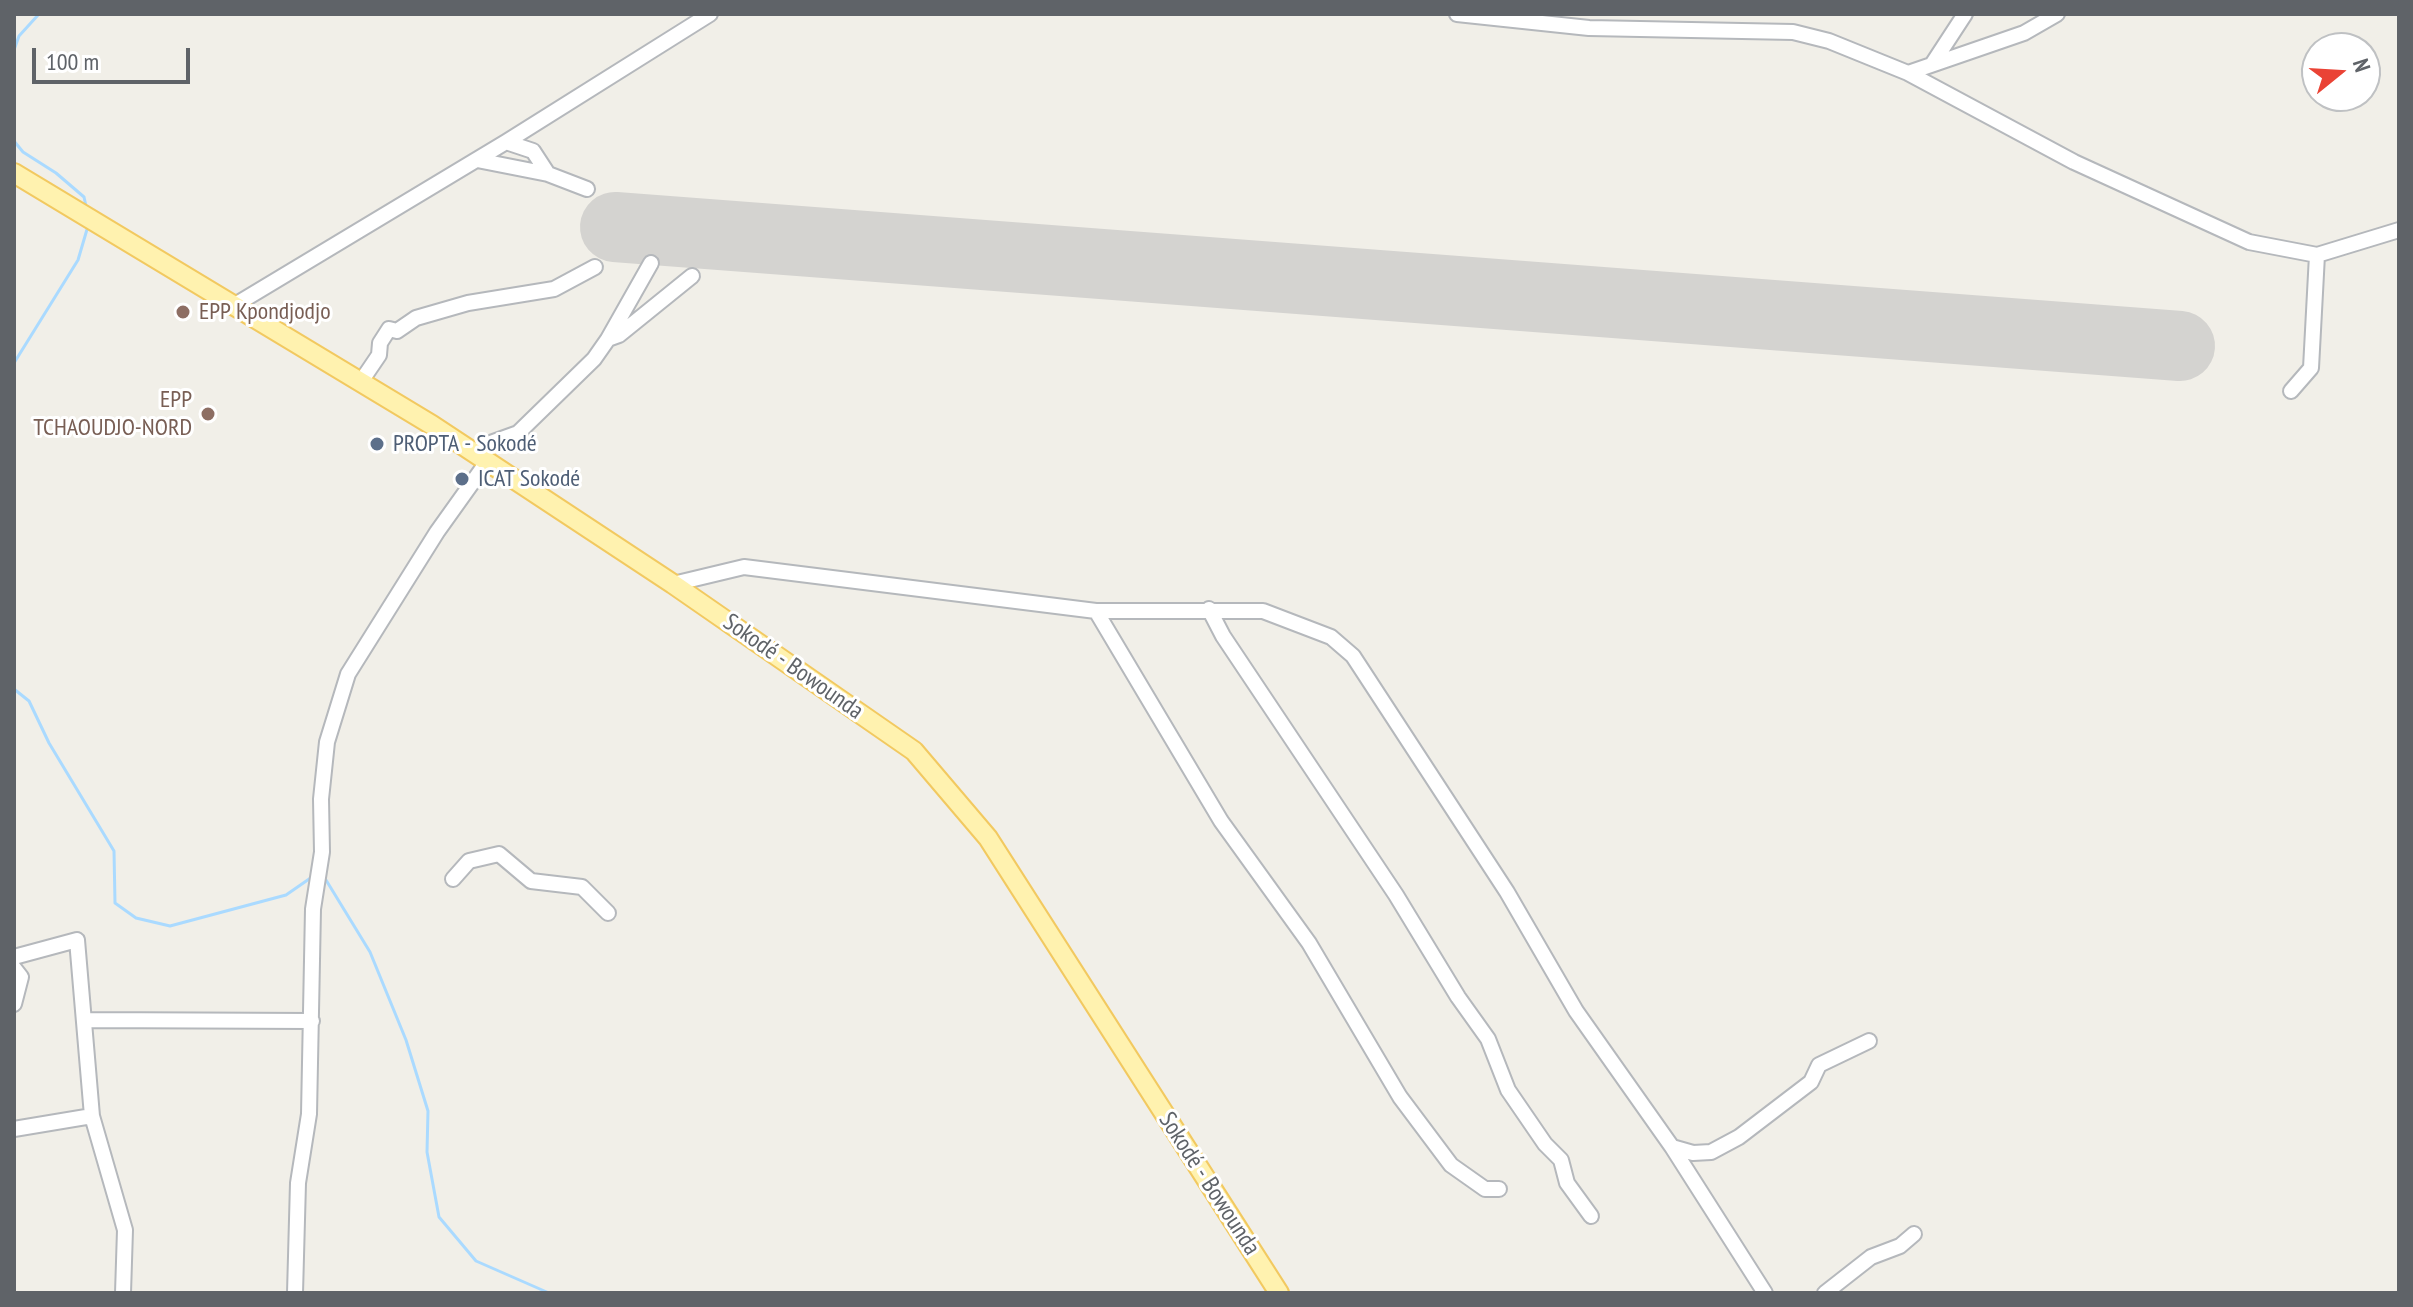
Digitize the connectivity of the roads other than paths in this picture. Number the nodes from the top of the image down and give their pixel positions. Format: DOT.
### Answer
graph roads {
  1 [pos="681,14"];
  2 [pos="710,14"];
  3 [pos="1457,14"];
  4 [pos="1965,14"];
  5 [pos="2057,14"];
  6 [pos="1590,21"];
  7 [pos="674,33"];
  8 [pos="1933,63"];
  9 [pos="1908,73"];
  10 [pos="506,142"];
  11 [pos="477,160"];
  12 [pos="14,173"];
  13 [pos="548,174"];
  14 [pos="587,189"];
  15 [pos="2399,230"];
  16 [pos="2317,255"];
  17 [pos="651,263"];
  18 [pos="595,267"];
  19 [pos="692,276"];
  20 [pos="235,305"];
  21 [pos="608,339"];
  22 [pos="360,383"];
  23 [pos="2291,391"];
  24 [pos="482,458"];
  25 [pos="673,584"];
  26 [pos="1209,609"];
  27 [pos="1096,611"];
  28 [pos="453,879"];
  29 [pos="608,913"];
  30 [pos="14,957"];
  31 [pos="14,968"];
  32 [pos="14,1004"];
  33 [pos="84,1020"];
  34 [pos="312,1021"];
  35 [pos="1869,1041"];
  36 [pos="92,1116"];
  37 [pos="14,1129"];
  38 [pos="1672,1147"];
  39 [pos="1499,1189"];
  40 [pos="1591,1216"];
  41 [pos="1914,1234"];
  42 [pos="123,1293"];
  43 [pos="295,1293"];
  44 [pos="1279,1293"];
  45 [pos="1765,1293"];
  46 [pos="1825,1293"];
  1 -- 7 [label="street"];
  2 -- 7 [label="street"];
  3 -- 6 [label="street"];
  4 -- 8 [label="street"];
  5 -- 8 [label="street"];
  6 -- 9 [label="street"];
  7 -- 10 [label="street"];
  8 -- 9 [label="street"];
  9 -- 16 [label="street"];
  10 -- 11 [label="street"];
  10 -- 13 [label="street"];
  11 -- 13 [label="street"];
  11 -- 20 [label="street"];
  12 -- 20 [label="main road, Sokodé - Bowounda"];
  13 -- 14 [label="street"];
  15 -- 16 [label="street"];
  16 -- 23 [label="street"];
  17 -- 21 [label="street"];
  18 -- 22 [label="street"];
  19 -- 21 [label="street"];
  20 -- 22 [label="main road, Sokodé - Bowounda"];
  21 -- 24 [label="street"];
  22 -- 24 [label="main road, Sokodé - Bowounda"];
  24 -- 25 [label="main road, Sokodé - Bowounda"];
  24 -- 34 [label="street"];
  25 -- 27 [label="street"];
  25 -- 44 [label="main road, Sokodé - Bowounda"];
  26 -- 27 [label="street"];
  26 -- 38 [label="street"];
  26 -- 40 [label="street"];
  27 -- 39 [label="street"];
  28 -- 29 [label="street"];
  30 -- 33 [label="street"];
  31 -- 32 [label="street"];
  33 -- 34 [label="street"];
  33 -- 36 [label="street"];
  34 -- 43 [label="street"];
  35 -- 38 [label="street"];
  36 -- 37 [label="street"];
  36 -- 42 [label="street"];
  38 -- 45 [label="street"];
  41 -- 46 [label="street"];
}
